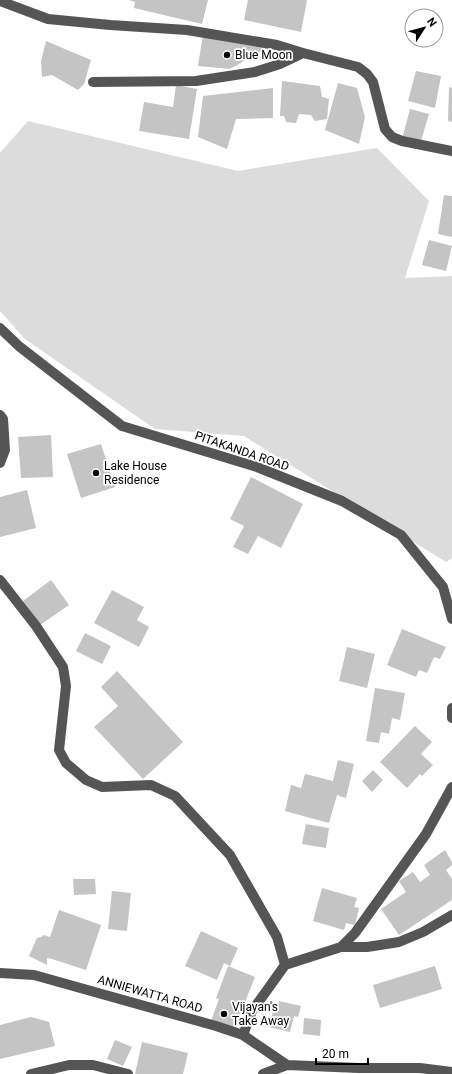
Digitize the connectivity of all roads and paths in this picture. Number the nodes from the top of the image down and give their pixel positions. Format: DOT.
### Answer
graph roads {
  1 [pos="0,1"];
  2 [pos="303,53"];
  3 [pos="93,82"];
  4 [pos="452,151"];
  5 [pos="0,328"];
  6 [pos="0,415"];
  7 [pos="0,463"];
  8 [pos="0,580"];
  9 [pos="452,619"];
  10 [pos="452,708"];
  11 [pos="452,718"];
  12 [pos="452,788"];
  13 [pos="452,914"];
  14 [pos="341,947"];
  15 [pos="285,965"];
  16 [pos="0,973"];
  17 [pos="243,1035"];
  18 [pos="287,1065"];
  19 [pos="420,1071"];
  20 [pos="452,1072"];
  21 [pos="31,1074"];
  22 [pos="128,1074"];
  23 [pos="263,1074"];
  1 -- 2 [label="street"];
  2 -- 3 [label="street"];
  2 -- 4 [label="street"];
  5 -- 9 [label="street, PITAKANDA ROAD"];
  6 -- 7 [label="street"];
  8 -- 15 [label="street"];
  10 -- 11 [label="street"];
  12 -- 14 [label="street"];
  13 -- 14 [label="street"];
  14 -- 15 [label="street"];
  15 -- 17 [label="street"];
  16 -- 17 [label="street, ANNIEWATTA ROAD"];
  17 -- 18 [label="street, ANNIEWATTA ROAD"];
  18 -- 19 [label="street"];
  18 -- 23 [label="street"];
  19 -- 20 [label="street"];
  21 -- 22 [label="street"];
}
